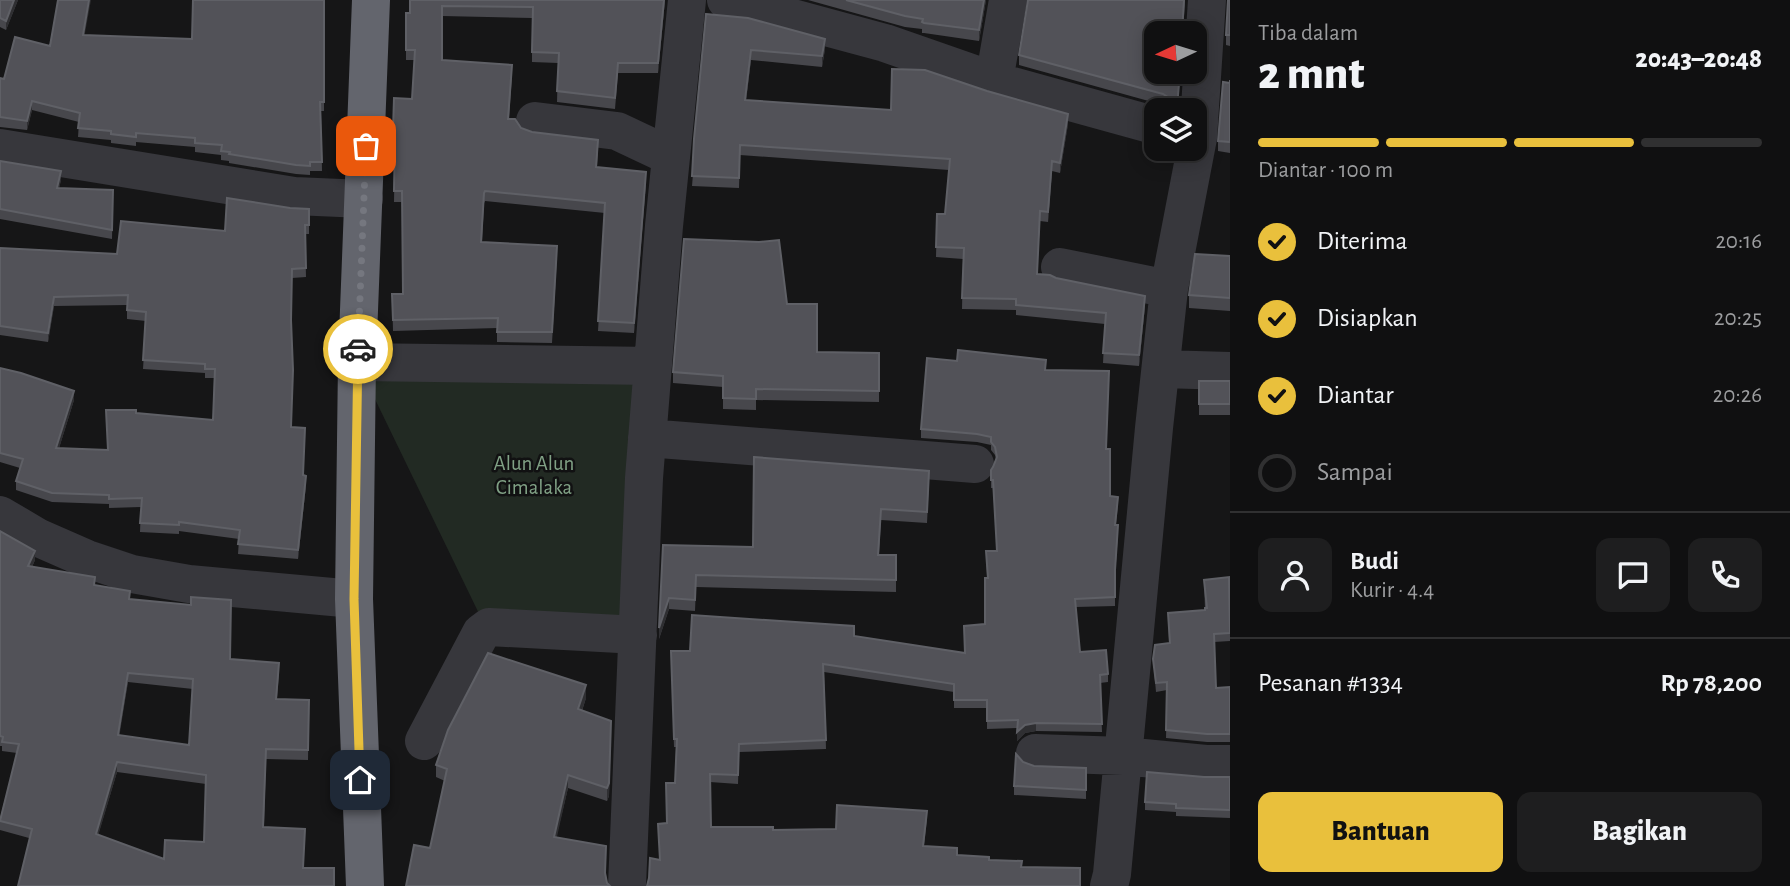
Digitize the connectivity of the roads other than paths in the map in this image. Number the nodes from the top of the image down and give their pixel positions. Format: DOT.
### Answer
graph roads {
  1 [pos="372,0"];
  2 [pos="687,0"];
  3 [pos="1008,0"];
  4 [pos="1207,0"];
  5 [pos="738,2"];
  6 [pos="994,81"];
  7 [pos="1216,96"];
  8 [pos="1207,115"];
  9 [pos="535,121"];
  10 [pos="1144,122"];
  11 [pos="0,148"];
  12 [pos="670,156"];
  13 [pos="1193,161"];
  14 [pos="363,199"];
  15 [pos="1060,267"];
  16 [pos="1169,289"];
  17 [pos="357,362"];
  18 [pos="653,366"];
  19 [pos="1161,369"];
  20 [pos="1230,371"];
  21 [pos="647,438"];
  22 [pos="975,464"];
  23 [pos="0,515"];
  24 [pos="354,599"];
  25 [pos="638,635"];
  26 [pos="424,741"];
  27 [pos="1035,753"];
  28 [pos="1123,756"];
  29 [pos="1230,764"];
  30 [pos="365,886"];
  31 [pos="627,886"];
  32 [pos="1109,886"];
  1 -- 14 [label="highway"];
  2 -- 12 [label="street"];
  3 -- 6 [label="street"];
  4 -- 7 [label="street"];
  5 -- 6 [label="street"];
  6 -- 10 [label="street"];
  7 -- 8 [label="street"];
  9 -- 12 [label="street"];
  11 -- 14 [label="street"];
  12 -- 18 [label="street"];
  13 -- 16 [label="street"];
  14 -- 17 [label="highway"];
  15 -- 16 [label="street"];
  16 -- 19 [label="street"];
  17 -- 18 [label="street"];
  17 -- 24 [label="highway"];
  18 -- 21 [label="street"];
  19 -- 20 [label="street"];
  19 -- 28 [label="street"];
  21 -- 22 [label="street"];
  21 -- 25 [label="street"];
  23 -- 24 [label="street"];
  24 -- 30 [label="highway"];
  25 -- 26 [label="street"];
  25 -- 31 [label="street"];
  27 -- 28 [label="street"];
  28 -- 29 [label="street"];
  28 -- 32 [label="street"];
}
